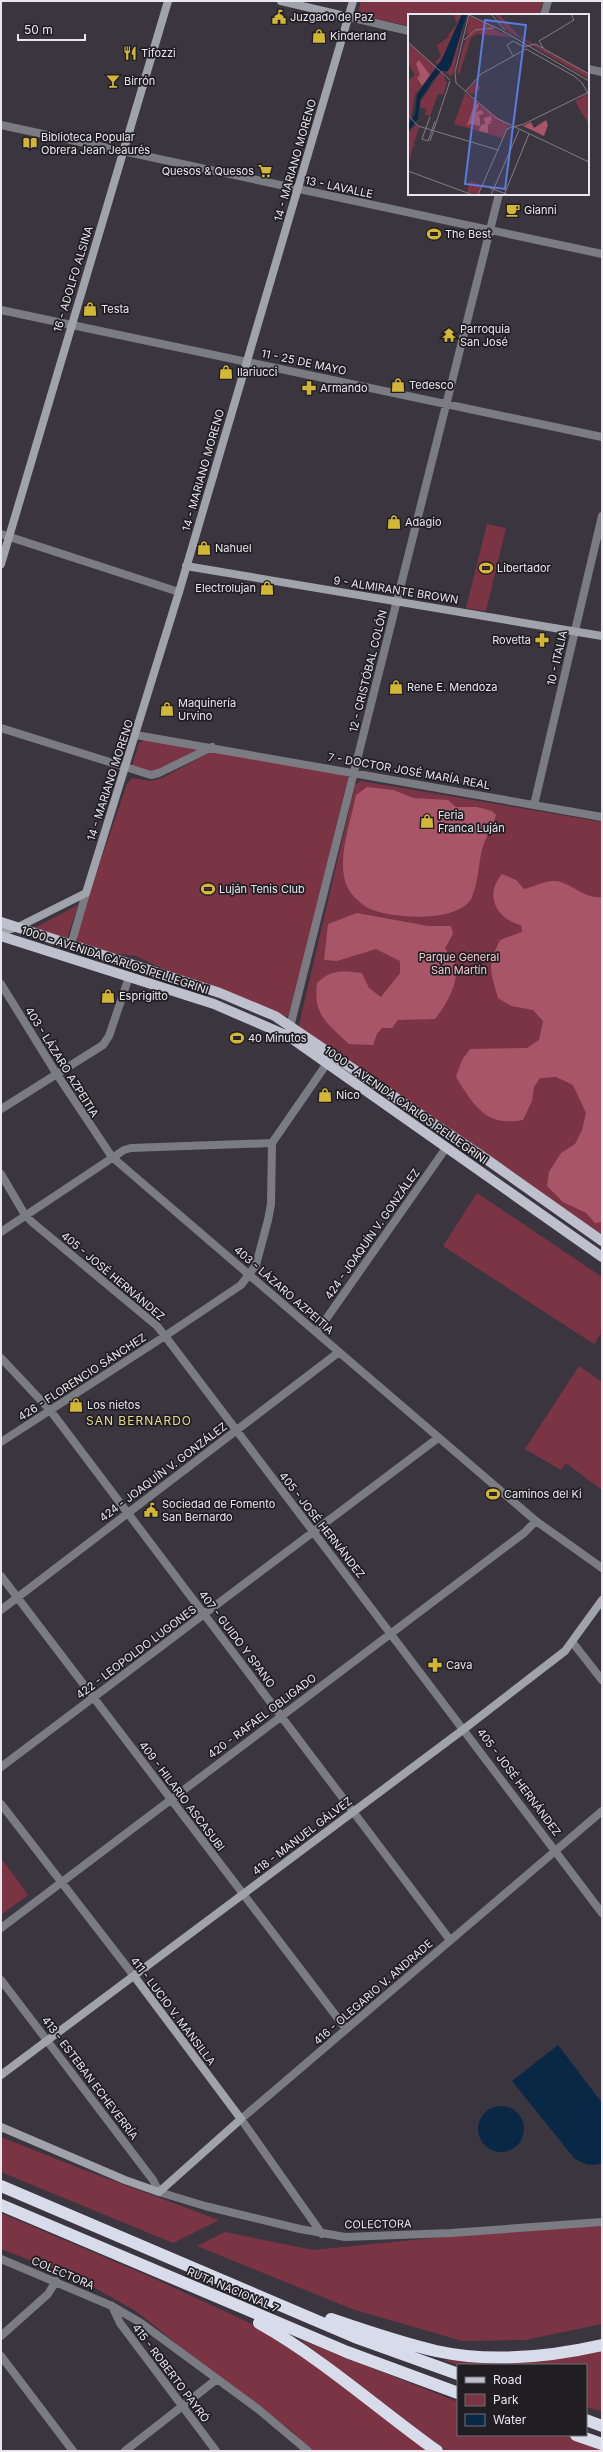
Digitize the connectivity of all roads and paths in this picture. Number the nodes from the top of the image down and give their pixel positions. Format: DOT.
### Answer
graph roads {
  1 [pos="168,1"];
  2 [pos="281,1"];
  3 [pos="353,1"];
  4 [pos="548,1"];
  5 [pos="544,14"];
  6 [pos="349,17"];
  7 [pos="408,31"];
  8 [pos="589,69"];
  9 [pos="602,72"];
  10 [pos="1,125"];
  11 [pos="123,151"];
  12 [pos="298,190"];
  13 [pos="499,195"];
  14 [pos="490,230"];
  15 [pos="602,254"];
  16 [pos="1,310"];
  17 [pos="70,325"];
  18 [pos="246,362"];
  19 [pos="447,403"];
  20 [pos="602,437"];
  21 [pos="602,516"];
  22 [pos="1,534"];
  23 [pos="10,537"];
  24 [pos="1,564"];
  25 [pos="186,566"];
  26 [pos="179,592"];
  27 [pos="397,601"];
  28 [pos="575,631"];
  29 [pos="602,636"];
  30 [pos="1,728"];
  31 [pos="136,735"];
  32 [pos="212,747"];
  33 [pos="125,768"];
  34 [pos="354,772"];
  35 [pos="534,805"];
  36 [pos="602,816"];
  37 [pos="86,892"];
  38 [pos="1,922"];
  39 [pos="18,927"];
  40 [pos="1,932"];
  41 [pos="1,936"];
  42 [pos="71,945"];
  43 [pos="129,976"];
  44 [pos="1,984"];
  45 [pos="292,1026"];
  46 [pos="288,1036"];
  47 [pos="330,1059"];
  48 [pos="56,1073"];
  49 [pos="1,1109"];
  50 [pos="272,1143"];
  51 [pos="446,1148"];
  52 [pos="112,1157"];
  53 [pos="1,1174"];
  54 [pos="25,1215"];
  55 [pos="1,1232"];
  56 [pos="602,1241"];
  57 [pos="602,1257"];
  58 [pos="250,1275"];
  59 [pos="317,1332"];
  60 [pos="166,1336"];
  61 [pos="338,1352"];
  62 [pos="1,1358"];
  63 [pos="50,1410"];
  64 [pos="236,1431"];
  65 [pos="438,1438"];
  66 [pos="1,1442"];
  67 [pos="127,1512"];
  68 [pos="536,1521"];
  69 [pos="312,1532"];
  70 [pos="602,1568"];
  71 [pos="1,1576"];
  72 [pos="17,1598"];
  73 [pos="602,1600"];
  74 [pos="1,1610"];
  75 [pos="205,1614"];
  76 [pos="392,1633"];
  77 [pos="573,1643"];
  78 [pos="602,1680"];
  79 [pos="93,1698"];
  80 [pos="281,1716"];
  81 [pos="464,1729"];
  82 [pos="1,1767"];
  83 [pos="170,1800"];
  84 [pos="1,1804"];
  85 [pos="354,1811"];
  86 [pos="602,1811"];
  87 [pos="557,1851"];
  88 [pos="61,1884"];
  89 [pos="242,1894"];
  90 [pos="602,1912"];
  91 [pos="1,1928"];
  92 [pos="450,1940"];
  93 [pos="134,1976"];
  94 [pos="1,1980"];
  95 [pos="346,2029"];
  96 [pos="48,2041"];
  97 [pos="1,2075"];
  98 [pos="241,2119"];
  99 [pos="1,2126"];
  100 [pos="1,2186"];
  101 [pos="159,2192"];
  102 [pos="1,2205"];
  103 [pos="602,2222"];
  104 [pos="322,2234"];
  105 [pos="1,2259"];
  106 [pos="56,2281"];
  107 [pos="198,2290"];
  108 [pos="249,2292"];
  109 [pos="112,2306"];
  110 [pos="1,2336"];
  111 [pos="602,2345"];
  112 [pos="1,2356"];
  113 [pos="457,2374"];
  114 [pos="217,2379"];
  115 [pos="457,2393"];
  116 [pos="182,2406"];
  117 [pos="587,2420"];
  118 [pos="602,2426"];
  119 [pos="579,2436"];
  120 [pos="602,2444"];
  121 [pos="73,2451"];
  122 [pos="125,2451"];
  123 [pos="216,2451"];
  124 [pos="308,2451"];
  125 [pos="437,2451"];
  1 -- 11 [label="street, 16 - ADOLFO ALSINA"];
  2 -- 6 [label="street"];
  3 -- 6 [label="street, 14 - MARIANO MORENO"];
  4 -- 5 [label="street"];
  6 -- 7 [label="street"];
  6 -- 12 [label="street, 14 - MARIANO MORENO"];
  8 -- 9 [label="street"];
  10 -- 11 [label="street, 13 - LAVALLE"];
  11 -- 12 [label="street, 13 - LAVALLE"];
  11 -- 17 [label="street, 16 - ADOLFO ALSINA"];
  12 -- 14 [label="street, 13 - LAVALLE"];
  12 -- 18 [label="street, 14 - MARIANO MORENO"];
  13 -- 14 [label="street, 12 - CRISTÓBAL COLÓN"];
  14 -- 15 [label="street, 13 - LAVALLE"];
  14 -- 19 [label="street, 12 - CRISTÓBAL COLÓN"];
  16 -- 17 [label="street, 11 - 25 DE MAYO"];
  17 -- 18 [label="street, 11 - 25 DE MAYO"];
  17 -- 23 [label="street, 16 - ADOLFO ALSINA"];
  18 -- 19 [label="street, 11 - 25 DE MAYO"];
  18 -- 25 [label="street, 14 - MARIANO MORENO"];
  19 -- 20 [label="street, 11 - 25 DE MAYO"];
  19 -- 27 [label="street, 12 - CRISTÓBAL COLÓN"];
  21 -- 28 [label="street, 10 - ITALIA"];
  22 -- 23 [label="street"];
  23 -- 24 [label="street, 16 - ADOLFO ALSINA"];
  23 -- 26 [label="street"];
  25 -- 26 [label="street, 14 - MARIANO MORENO"];
  25 -- 27 [label="street, 9 - ALMIRANTE BROWN"];
  26 -- 31 [label="street, 14 - MARIANO MORENO"];
  27 -- 28 [label="street, 9 - ALMIRANTE BROWN"];
  27 -- 34 [label="street, 12 - CRISTÓBAL COLÓN"];
  28 -- 29 [label="street, 9 - ALMIRANTE BROWN"];
  28 -- 35 [label="street, 10 - ITALIA"];
  30 -- 33 [label="street"];
  31 -- 32 [label="street, 7 - DOCTOR JOSÉ MARÍA REAL"];
  31 -- 33 [label="street, 14 - MARIANO MORENO"];
  32 -- 33 [label="street"];
  32 -- 34 [label="street, 7 - DOCTOR JOSÉ MARÍA REAL"];
  33 -- 37 [label="street, 14 - MARIANO MORENO"];
  34 -- 35 [label="street, 7 - DOCTOR JOSÉ MARÍA REAL"];
  34 -- 45 [label="street, 12 - CRISTÓBAL COLÓN"];
  35 -- 36 [label="street, 7 - DOCTOR JOSÉ MARÍA REAL"];
  37 -- 39 [label="street"];
  37 -- 42 [label="street, 14 - MARIANO MORENO"];
  38 -- 39 [label="main road, 1000 - AVENIDA CARLOS PELLEGRINI"];
  39 -- 40 [label="street, 1000 - AVENIDA CARLOS PELLEGRINI"];
  39 -- 42 [label="main road, 1000 - AVENIDA CARLOS PELLEGRINI"];
  41 -- 43 [label="main road, 1000 - AVENIDA CARLOS PELLEGRINI"];
  42 -- 45 [label="main road, 1000 - AVENIDA CARLOS PELLEGRINI"];
  43 -- 46 [label="main road, 1000 - AVENIDA CARLOS PELLEGRINI"];
  43 -- 48 [label="street"];
  44 -- 48 [label="street, 403 - LÁZARO AZPEITIA"];
  45 -- 46 [label="street, 12 - CRISTÓBAL COLÓN"];
  45 -- 47 [label="main road, 1000 - AVENIDA CARLOS PELLEGRINI"];
  46 -- 47 [label="main road, 1000 - AVENIDA CARLOS PELLEGRINI"];
  47 -- 50 [label="street"];
  47 -- 51 [label="main road, 1000 - AVENIDA CARLOS PELLEGRINI"];
  47 -- 56 [label="main road, 1000 - AVENIDA CARLOS PELLEGRINI"];
  48 -- 49 [label="street"];
  48 -- 52 [label="street, 403 - LÁZARO AZPEITIA"];
  50 -- 52 [label="street"];
  50 -- 58 [label="street, 426 - FLORENCIO SÁNCHEZ"];
  51 -- 57 [label="main road, 1000 - AVENIDA CARLOS PELLEGRINI"];
  51 -- 59 [label="street, 424 - JOAQUÍN V. GONZÁLEZ"];
  52 -- 54 [label="street"];
  52 -- 58 [label="street, 403 - LÁZARO AZPEITIA"];
  53 -- 54 [label="street, 405 - JOSÉ HERNÁNDEZ"];
  54 -- 55 [label="street"];
  54 -- 60 [label="street, 405 - JOSÉ HERNÁNDEZ"];
  58 -- 59 [label="street, 403 - LÁZARO AZPEITIA"];
  58 -- 60 [label="street, 426 - FLORENCIO SÁNCHEZ"];
  59 -- 61 [label="street, 403 - LÁZARO AZPEITIA"];
  60 -- 63 [label="street, 426 - FLORENCIO SÁNCHEZ"];
  60 -- 64 [label="street, 405 - JOSÉ HERNÁNDEZ"];
  61 -- 64 [label="street, 424 - JOAQUÍN V. GONZÁLEZ"];
  61 -- 65 [label="street, 403 - LÁZARO AZPEITIA"];
  62 -- 63 [label="street, 407 - GUIDO Y SPANO"];
  63 -- 66 [label="street, 426 - FLORENCIO SÁNCHEZ"];
  63 -- 67 [label="street, 407 - GUIDO Y SPANO"];
  64 -- 67 [label="street, 424 - JOAQUÍN V. GONZÁLEZ"];
  64 -- 69 [label="street, 405 - JOSÉ HERNÁNDEZ"];
  65 -- 68 [label="street, 403 - LÁZARO AZPEITIA"];
  65 -- 69 [label="street, 422 - LEOPOLDO LUGONES"];
  67 -- 72 [label="street, 424 - JOAQUÍN V. GONZÁLEZ"];
  67 -- 75 [label="street, 407 - GUIDO Y SPANO"];
  68 -- 70 [label="street, 403 - LÁZARO AZPEITIA"];
  68 -- 76 [label="street, 420 - RAFAEL OBLIGADO"];
  69 -- 75 [label="street, 422 - LEOPOLDO LUGONES"];
  69 -- 76 [label="street, 405 - JOSÉ HERNÁNDEZ"];
  71 -- 72 [label="street, 409 - HILARIO ASCASUBI"];
  72 -- 74 [label="street, 424 - JOAQUÍN V. GONZÁLEZ"];
  72 -- 79 [label="street, 409 - HILARIO ASCASUBI"];
  73 -- 77 [label="street, 418 - MANUEL GÁLVEZ"];
  75 -- 79 [label="street, 422 - LEOPOLDO LUGONES"];
  75 -- 80 [label="street, 407 - GUIDO Y SPANO"];
  76 -- 80 [label="street, 420 - RAFAEL OBLIGADO"];
  76 -- 81 [label="street, 405 - JOSÉ HERNÁNDEZ"];
  77 -- 78 [label="street"];
  77 -- 81 [label="street, 418 - MANUEL GÁLVEZ"];
  79 -- 82 [label="street, 422 - LEOPOLDO LUGONES"];
  79 -- 83 [label="street, 409 - HILARIO ASCASUBI"];
  80 -- 83 [label="street, 420 - RAFAEL OBLIGADO"];
  80 -- 85 [label="street, 407 - GUIDO Y SPANO"];
  81 -- 85 [label="street, 418 - MANUEL GÁLVEZ"];
  81 -- 87 [label="street, 405 - JOSÉ HERNÁNDEZ"];
  83 -- 88 [label="street, 420 - RAFAEL OBLIGADO"];
  83 -- 89 [label="street, 409 - HILARIO ASCASUBI"];
  84 -- 88 [label="street, 411 - LUCIO V. MANSILLA"];
  85 -- 89 [label="street, 418 - MANUEL GÁLVEZ"];
  85 -- 92 [label="street, 407 - GUIDO Y SPANO"];
  86 -- 87 [label="street, 416 - OLEGARIO V. ANDRADE"];
  87 -- 90 [label="street, 405 - JOSÉ HERNÁNDEZ"];
  87 -- 92 [label="street, 416 - OLEGARIO V. ANDRADE"];
  88 -- 91 [label="street, 420 - RAFAEL OBLIGADO"];
  88 -- 93 [label="street, 411 - LUCIO V. MANSILLA"];
  89 -- 93 [label="street, 418 - MANUEL GÁLVEZ"];
  89 -- 95 [label="street, 409 - HILARIO ASCASUBI"];
  92 -- 95 [label="street, 416 - OLEGARIO V. ANDRADE"];
  93 -- 96 [label="street, 418 - MANUEL GÁLVEZ"];
  93 -- 98 [label="street, 411 - LUCIO V. MANSILLA"];
  94 -- 96 [label="street, 413 - ESTEBAN ECHEVERRÍA"];
  95 -- 98 [label="street, 416 - OLEGARIO V. ANDRADE"];
  96 -- 97 [label="street, 418 - MANUEL GÁLVEZ"];
  96 -- 101 [label="street, 413 - ESTEBAN ECHEVERRÍA"];
  98 -- 101 [label="street, 416 - OLEGARIO V. ANDRADE"];
  98 -- 104 [label="street, 411 - LUCIO V. MANSILLA"];
  99 -- 101 [label="street"];
  100 -- 108 [label="highway, RUTA NACIONAL 7"];
  101 -- 104 [label="street, COLECTORA"];
  102 -- 107 [label="highway, RUTA NACIONAL 7"];
  103 -- 104 [label="street, COLECTORA"];
  105 -- 106 [label="street, COLECTORA"];
  106 -- 109 [label="street, COLECTORA"];
  106 -- 110 [label="street"];
  107 -- 115 [label="highway, RUTA NACIONAL 7"];
  107 -- 125 [label="highway"];
  108 -- 111 [label="highway"];
  108 -- 113 [label="highway, RUTA NACIONAL 7"];
  109 -- 114 [label="street, COLECTORA"];
  109 -- 116 [label="street, 415 - ROBERTO PAYRÓ"];
  112 -- 121 [label="street"];
  114 -- 116 [label="street"];
  114 -- 124 [label="street, COLECTORA"];
  116 -- 122 [label="street"];
  116 -- 123 [label="street, 415 - ROBERTO PAYRÓ"];
  117 -- 118 [label="highway"];
  119 -- 120 [label="highway"];
}
